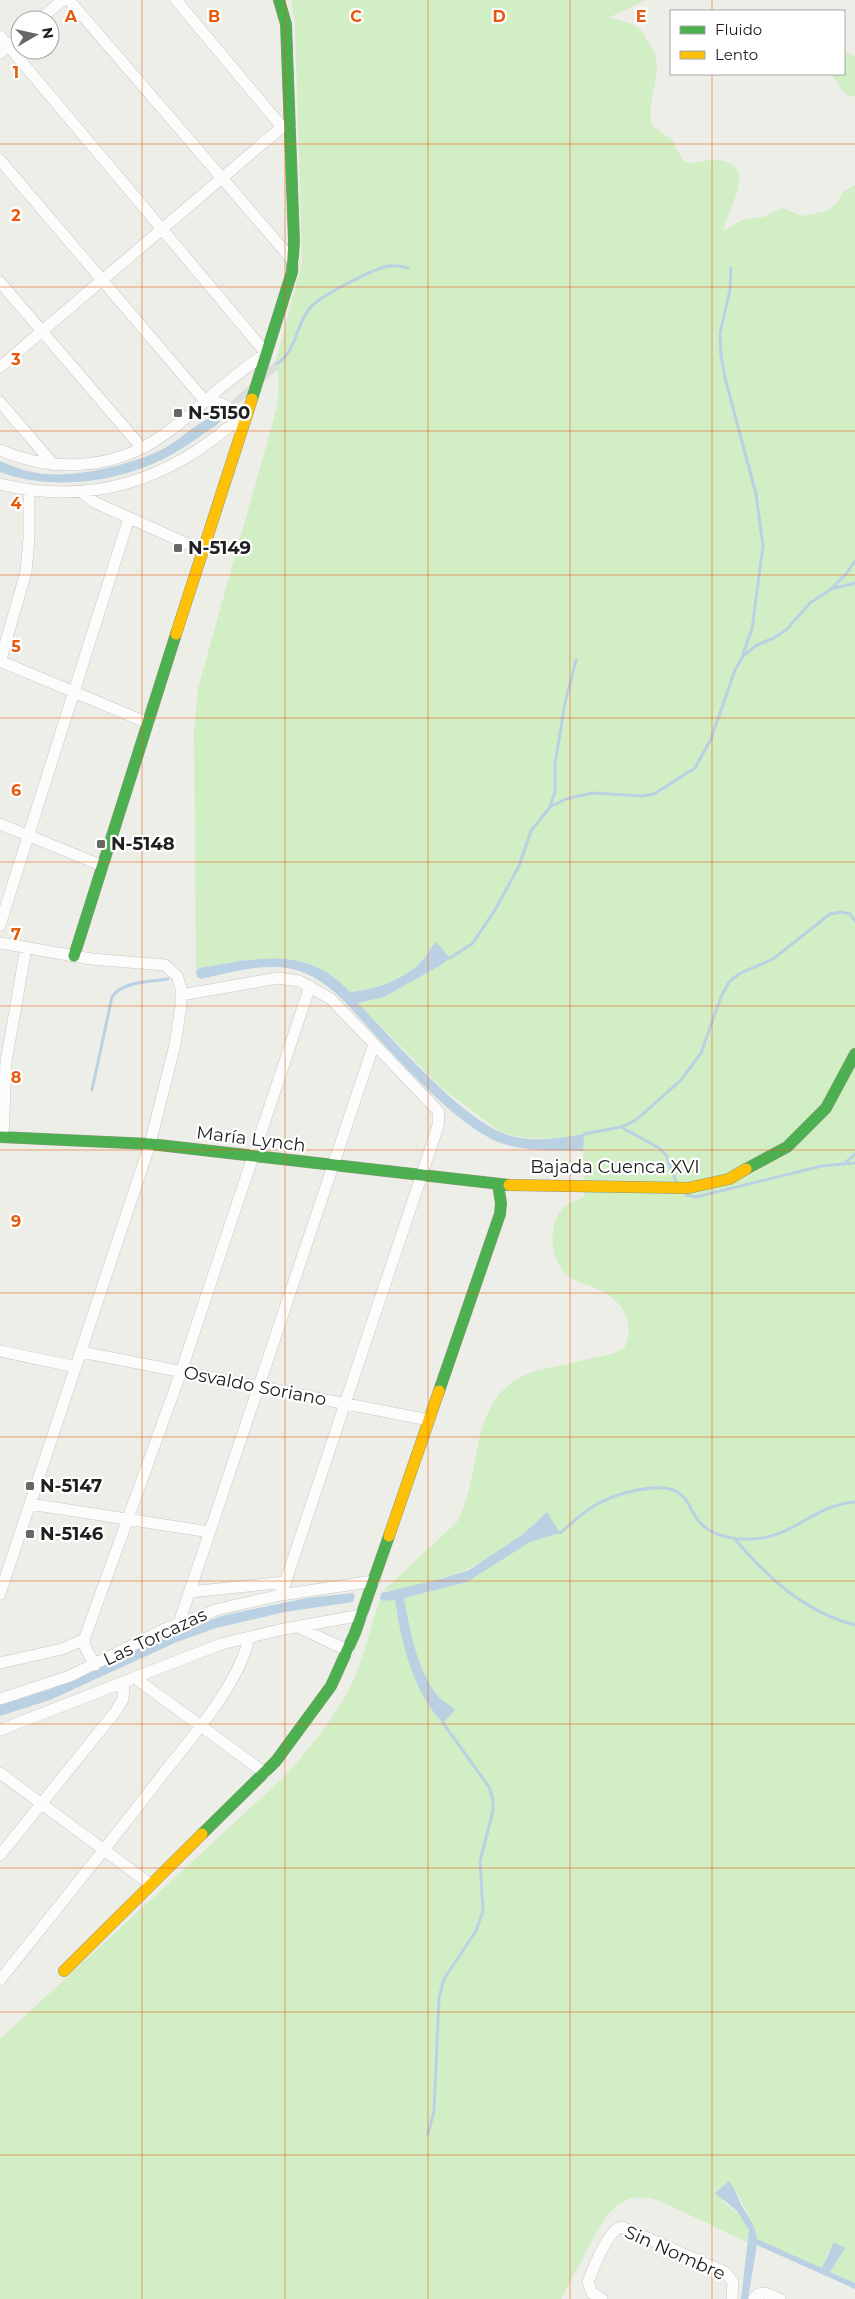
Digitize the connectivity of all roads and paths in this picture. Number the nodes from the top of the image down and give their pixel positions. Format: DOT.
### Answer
graph roads {
  1 [pos="63,0"];
  2 [pos="69,0"];
  3 [pos="176,0"];
  4 [pos="279,0"];
  5 [pos="51,10"];
  6 [pos="0,36"];
  7 [pos="4,49"];
  8 [pos="286,127"];
  9 [pos="0,160"];
  10 [pos="222,178"];
  11 [pos="162,229"];
  12 [pos="294,262"];
  13 [pos="102,280"];
  14 [pos="0,282"];
  15 [pos="42,331"];
  16 [pos="266,353"];
  17 [pos="0,367"];
  18 [pos="205,401"];
  19 [pos="0,402"];
  20 [pos="238,420"];
  21 [pos="240,436"];
  22 [pos="142,448"];
  23 [pos="0,450"];
  24 [pos="54,465"];
  25 [pos="0,484"];
  26 [pos="29,491"];
  27 [pos="82,492"];
  28 [pos="129,518"];
  29 [pos="203,551"];
  30 [pos="0,661"];
  31 [pos="74,692"];
  32 [pos="148,723"];
  33 [pos="0,824"];
  34 [pos="28,836"];
  35 [pos="103,866"];
  36 [pos="0,925"];
  37 [pos="0,943"];
  38 [pos="26,948"];
  39 [pos="74,956"];
  40 [pos="310,986"];
  41 [pos="181,994"];
  42 [pos="5,1030"];
  43 [pos="374,1044"];
  44 [pos="855,1054"];
  45 [pos="2,1137"];
  46 [pos="150,1144"];
  47 [pos="253,1156"];
  48 [pos="333,1166"];
  49 [pos="421,1176"];
  50 [pos="498,1185"];
  51 [pos="0,1351"];
  52 [pos="81,1352"];
  53 [pos="76,1367"];
  54 [pos="181,1372"];
  55 [pos="259,1387"];
  56 [pos="345,1404"];
  57 [pos="429,1420"];
  58 [pos="30,1504"];
  59 [pos="127,1519"];
  60 [pos="210,1532"];
  61 [pos="374,1581"];
  62 [pos="286,1582"];
  63 [pos="190,1592"];
  64 [pos="0,1594"];
  65 [pos="282,1595"];
  66 [pos="362,1615"];
  67 [pos="179,1623"];
  68 [pos="298,1627"];
  69 [pos="249,1637"];
  70 [pos="85,1639"];
  71 [pos="348,1651"];
  72 [pos="0,1663"];
  73 [pos="95,1665"];
  74 [pos="130,1680"];
  75 [pos="0,1699"];
  76 [pos="200,1726"];
  77 [pos="0,1730"];
  78 [pos="0,1773"];
  79 [pos="265,1773"];
  80 [pos="41,1804"];
  81 [pos="104,1851"];
  82 [pos="0,1855"];
  83 [pos="150,1884"];
  84 [pos="64,1971"];
  85 [pos="0,1980"];
  86 [pos="758,2296"];
  87 [pos="602,2299"];
  88 [pos="732,2299"];
  89 [pos="780,2299"];
  1 -- 5 [label="street"];
  2 -- 10 [label="street"];
  3 -- 8 [label="street"];
  4 -- 8 [label="street"];
  6 -- 7 [label="street"];
  7 -- 11 [label="street"];
  8 -- 10 [label="street"];
  8 -- 12 [label="street"];
  9 -- 13 [label="street"];
  10 -- 11 [label="street"];
  10 -- 12 [label="street"];
  11 -- 13 [label="street"];
  11 -- 16 [label="street"];
  12 -- 16 [label="street"];
  13 -- 15 [label="street"];
  13 -- 18 [label="street"];
  14 -- 15 [label="street"];
  15 -- 17 [label="street"];
  15 -- 22 [label="street"];
  16 -- 18 [label="street"];
  16 -- 21 [label="street"];
  18 -- 20 [label="street"];
  18 -- 22 [label="street"];
  19 -- 24 [label="street"];
  20 -- 21 [label="street"];
  20 -- 27 [label="street"];
  21 -- 29 [label="street"];
  22 -- 24 [label="street"];
  23 -- 24 [label="street"];
  25 -- 26 [label="street"];
  26 -- 27 [label="street"];
  26 -- 30 [label="street"];
  27 -- 28 [label="street"];
  28 -- 29 [label="street"];
  28 -- 31 [label="street"];
  29 -- 32 [label="street"];
  30 -- 31 [label="street"];
  31 -- 32 [label="street"];
  31 -- 34 [label="street"];
  32 -- 35 [label="street"];
  33 -- 34 [label="street"];
  34 -- 35 [label="street"];
  34 -- 36 [label="street"];
  35 -- 39 [label="street"];
  37 -- 38 [label="street"];
  38 -- 39 [label="street"];
  38 -- 42 [label="street"];
  39 -- 41 [label="street"];
  40 -- 41 [label="street"];
  40 -- 43 [label="street"];
  40 -- 47 [label="street"];
  41 -- 46 [label="street"];
  42 -- 45 [label="street"];
  43 -- 48 [label="street"];
  43 -- 49 [label="street"];
  44 -- 50 [label="street, Bajada Cuenca XVI"];
  45 -- 46 [label="street, María Lynch"];
  46 -- 47 [label="street, María Lynch"];
  46 -- 52 [label="street"];
  47 -- 48 [label="street, María Lynch"];
  47 -- 54 [label="street"];
  48 -- 49 [label="street, María Lynch"];
  48 -- 55 [label="street"];
  49 -- 50 [label="street, María Lynch"];
  49 -- 56 [label="street"];
  50 -- 57 [label="street"];
  51 -- 53 [label="street"];
  52 -- 53 [label="street"];
  52 -- 54 [label="street, Osvaldo Soriano"];
  53 -- 58 [label="street"];
  54 -- 55 [label="street, Osvaldo Soriano"];
  54 -- 59 [label="street"];
  55 -- 56 [label="street, Osvaldo Soriano"];
  55 -- 60 [label="street"];
  56 -- 57 [label="street, Osvaldo Soriano"];
  56 -- 62 [label="street"];
  57 -- 61 [label="street"];
  58 -- 59 [label="street"];
  58 -- 64 [label="street"];
  59 -- 60 [label="street"];
  59 -- 70 [label="street"];
  60 -- 63 [label="street"];
  61 -- 65 [label="street, Las Torcazas"];
  61 -- 66 [label="street"];
  62 -- 63 [label="street"];
  62 -- 65 [label="street"];
  63 -- 67 [label="street"];
  65 -- 67 [label="street, Las Torcazas"];
  66 -- 68 [label="street"];
  66 -- 71 [label="street"];
  67 -- 73 [label="street, Las Torcazas"];
  68 -- 69 [label="street"];
  68 -- 71 [label="street"];
  69 -- 74 [label="street"];
  69 -- 76 [label="street"];
  70 -- 72 [label="street"];
  70 -- 73 [label="street"];
  71 -- 79 [label="street"];
  73 -- 75 [label="street, Las Torcazas"];
  74 -- 76 [label="street"];
  74 -- 77 [label="street"];
  74 -- 80 [label="street"];
  76 -- 79 [label="street"];
  76 -- 81 [label="street"];
  78 -- 80 [label="street"];
  79 -- 83 [label="street"];
  80 -- 81 [label="street"];
  80 -- 82 [label="street"];
  81 -- 83 [label="street"];
  81 -- 85 [label="street"];
  83 -- 84 [label="street"];
  86 -- 89 [label="street"];
  87 -- 88 [label="street, Sin Nombre"];
}
